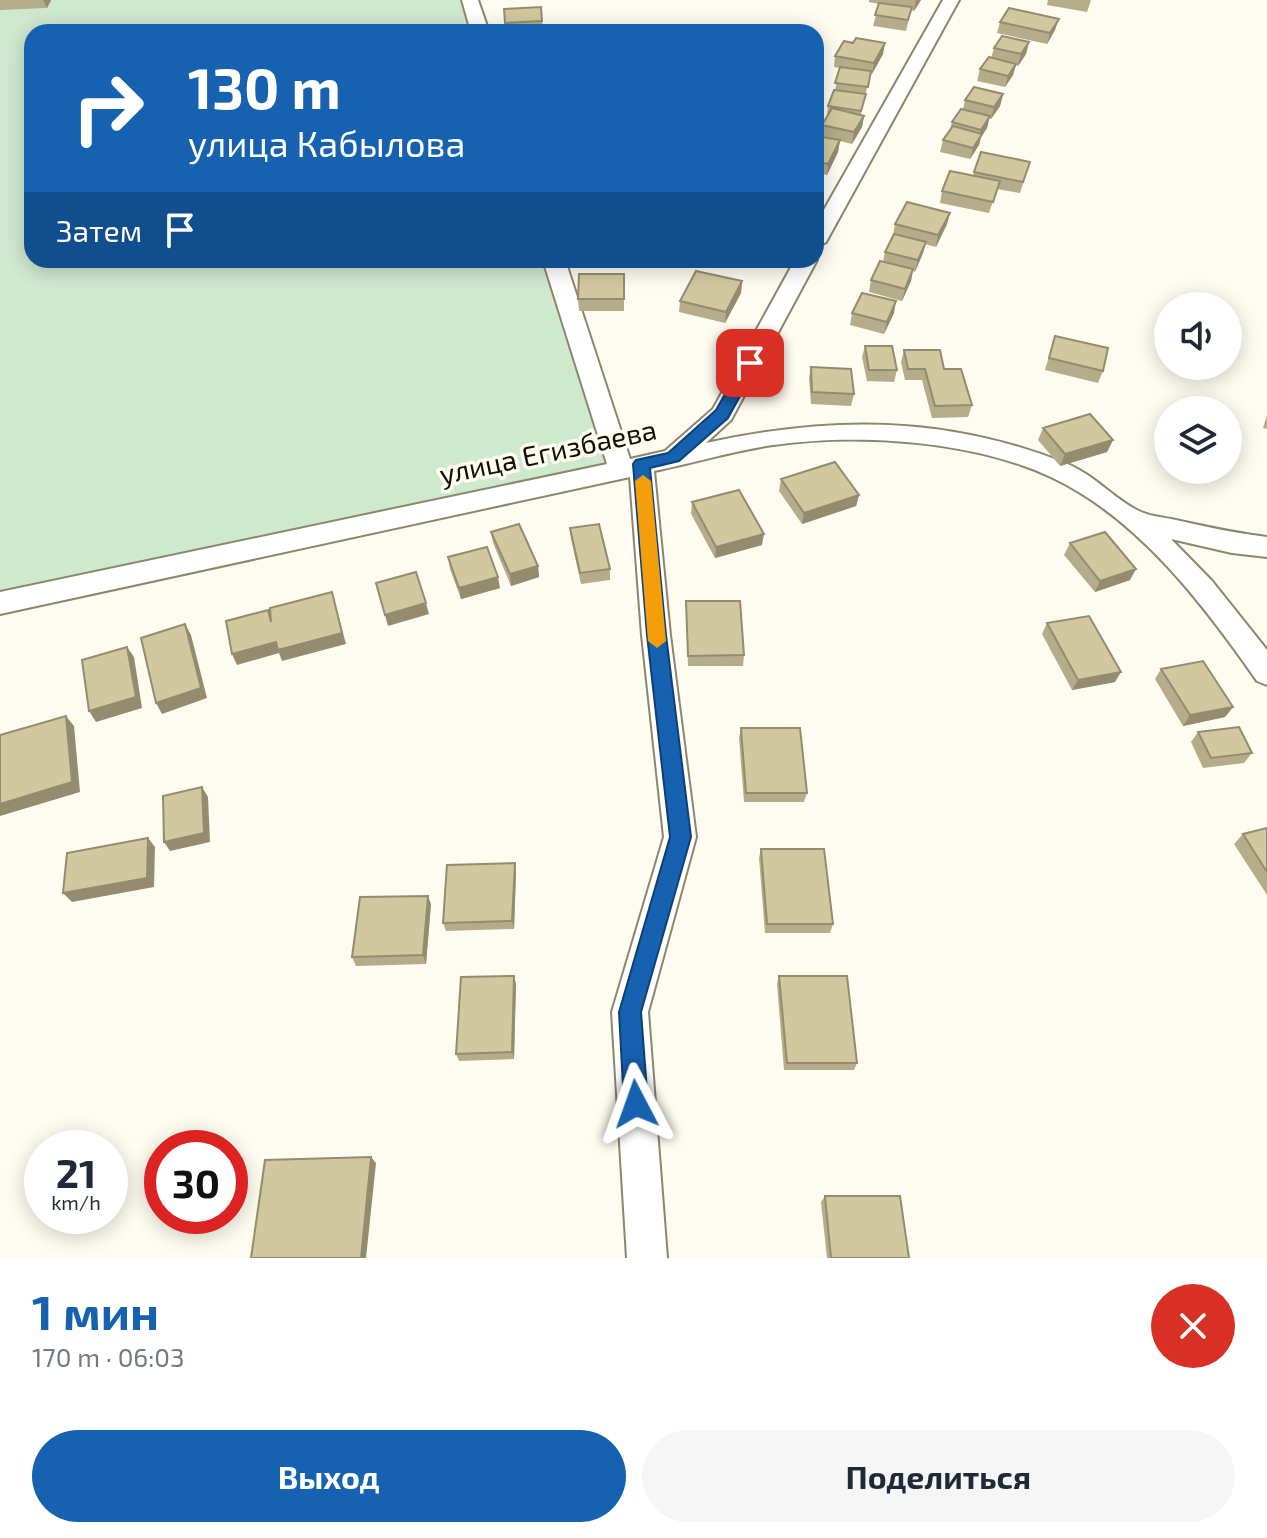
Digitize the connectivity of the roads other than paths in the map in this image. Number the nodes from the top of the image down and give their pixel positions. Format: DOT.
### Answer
graph roads {
  1 [pos="470,0"];
  2 [pos="951,0"];
  3 [pos="478,24"];
  4 [pos="824,228"];
  5 [pos="557,268"];
  6 [pos="802,268"];
  7 [pos="673,457"];
  8 [pos="631,466"];
  9 [pos="1137,521"];
  10 [pos="1267,547"];
  11 [pos="0,603"];
  12 [pos="1267,673"];
  13 [pos="647,1258"];
  1 -- 3 [label="street"];
  2 -- 4 [label="street"];
  5 -- 8 [label="street"];
  6 -- 7 [label="street"];
  7 -- 8 [label="street, улица Егизбаева"];
  7 -- 9 [label="street, улица Егизбаева"];
  8 -- 11 [label="street, улица Егизбаева"];
  8 -- 13 [label="street"];
  9 -- 10 [label="street"];
  9 -- 12 [label="street, улица Егизбаева"];
}
